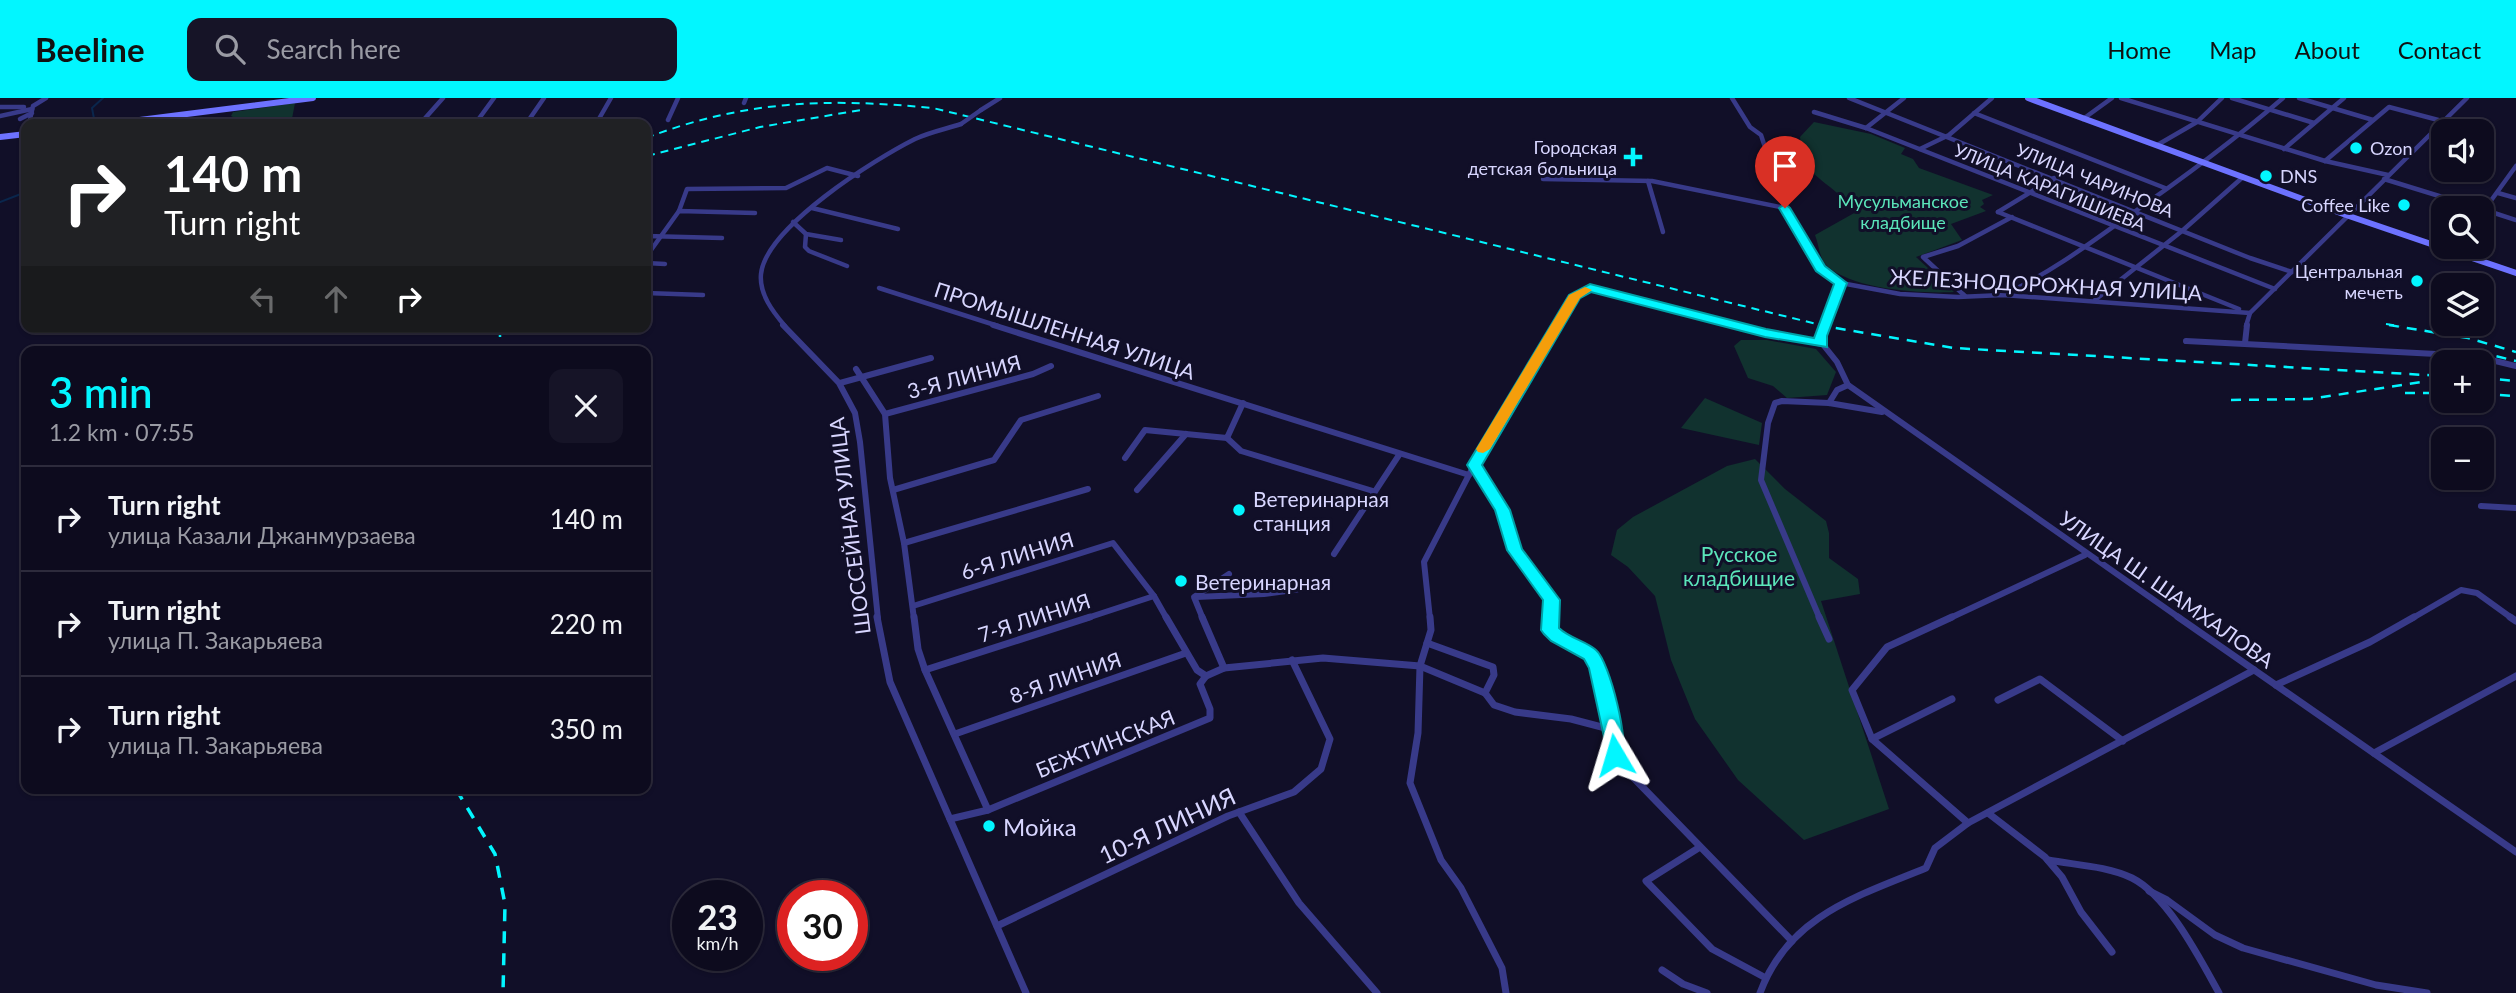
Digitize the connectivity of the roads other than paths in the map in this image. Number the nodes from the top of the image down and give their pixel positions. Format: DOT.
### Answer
graph roads {
  1 [pos="46,98"];
  2 [pos="313,98"];
  3 [pos="443,98"];
  4 [pos="494,98"];
  5 [pos="544,98"];
  6 [pos="611,98"];
  7 [pos="678,98"];
  8 [pos="1000,98"];
  9 [pos="1732,98"];
  10 [pos="1849,98"];
  11 [pos="1904,98"];
  12 [pos="1992,98"];
  13 [pos="2031,98"];
  14 [pos="2112,98"];
  15 [pos="2121,98"];
  16 [pos="2222,98"];
  17 [pos="2232,98"];
  18 [pos="2283,98"];
  19 [pos="2299,98"];
  20 [pos="2344,98"];
  21 [pos="2466,98"];
  22 [pos="0,107"];
  23 [pos="2332,108"];
  24 [pos="32,109"];
  25 [pos="2269,110"];
  26 [pos="1814,112"];
  27 [pos="1884,113"];
  28 [pos="1974,113"];
  29 [pos="0,116"];
  30 [pos="20,118"];
  31 [pos="2083,118"];
  32 [pos="30,119"];
  33 [pos="153,119"];
  34 [pos="424,119"];
  35 [pos="479,119"];
  36 [pos="529,119"];
  37 [pos="599,119"];
  38 [pos="2434,119"];
  39 [pos="2444,119"];
  40 [pos="668,120"];
  41 [pos="2372,120"];
  42 [pos="2197,122"];
  43 [pos="2314,123"];
  44 [pos="1866,128"];
  45 [pos="2431,132"];
  46 [pos="21,134"];
  47 [pos="2240,135"];
  48 [pos="1946,136"];
  49 [pos="0,137"];
  50 [pos="2159,144"];
  51 [pos="1919,149"];
  52 [pos="2284,149"];
  53 [pos="2202,161"];
  54 [pos="2325,161"];
  55 [pos="2516,166"];
  56 [pos="858,176"];
  57 [pos="2242,177"];
  58 [pos="2386,177"];
  59 [pos="2508,177"];
  60 [pos="2054,178"];
  61 [pos="1543,179"];
  62 [pos="2516,180"];
  63 [pos="1648,181"];
  64 [pos="2165,188"];
  65 [pos="2029,193"];
  66 [pos="2498,193"];
  67 [pos="2441,196"];
  68 [pos="2494,197"];
  69 [pos="2516,198"];
  70 [pos="812,208"];
  71 [pos="1785,208"];
  72 [pos="679,211"];
  73 [pos="2136,211"];
  74 [pos="755,213"];
  75 [pos="2348,214"];
  76 [pos="2494,214"];
  77 [pos="2012,217"];
  78 [pos="2516,220"];
  79 [pos="793,222"];
  80 [pos="2113,227"];
  81 [pos="898,229"];
  82 [pos="2182,231"];
  83 [pos="1663,232"];
  84 [pos="806,234"];
  85 [pos="651,236"];
  86 [pos="660,236"];
  87 [pos="722,238"];
  88 [pos="841,240"];
  89 [pos="2431,241"];
  90 [pos="2161,246"];
  91 [pos="2084,247"];
  92 [pos="651,251"];
  93 [pos="2483,259"];
  94 [pos="651,261"];
  95 [pos="665,264"];
  96 [pos="847,266"];
  97 [pos="2132,268"];
  98 [pos="2292,272"];
  99 [pos="2516,272"];
  100 [pos="1841,283"];
  101 [pos="879,288"];
  102 [pos="2275,289"];
  103 [pos="651,293"];
  104 [pos="703,295"];
  105 [pos="2003,295"];
  106 [pos="1965,297"];
  107 [pos="2095,300"];
  108 [pos="2250,313"];
  109 [pos="1821,340"];
  110 [pos="2186,341"];
  111 [pos="2245,343"];
  112 [pos="931,358"];
  113 [pos="1051,366"];
  114 [pos="2516,366"];
  115 [pos="856,369"];
  116 [pos="862,377"];
  117 [pos="840,383"];
  118 [pos="1848,385"];
  119 [pos="1098,396"];
  120 [pos="1243,403"];
  121 [pos="1829,403"];
  122 [pos="1884,412"];
  123 [pos="885,414"];
  124 [pos="1186,435"];
  125 [pos="1227,438"];
  126 [pos="1399,456"];
  127 [pos="1125,458"];
  128 [pos="1475,465"];
  129 [pos="1469,475"];
  130 [pos="1088,489"];
  131 [pos="893,490"];
  132 [pos="1137,490"];
  133 [pos="1373,491"];
  134 [pos="2481,506"];
  135 [pos="2516,508"];
  136 [pos="904,543"];
  137 [pos="1334,554"];
  138 [pos="2085,555"];
  139 [pos="1229,574"];
  140 [pos="1316,587"];
  141 [pos="1154,596"];
  142 [pos="1194,597"];
  143 [pos="913,606"];
  144 [pos="2516,621"];
  145 [pos="1829,639"];
  146 [pos="1427,643"];
  147 [pos="1186,653"];
  148 [pos="1292,660"];
  149 [pos="1420,666"];
  150 [pos="1224,668"];
  151 [pos="925,670"];
  152 [pos="2254,670"];
  153 [pos="1206,676"];
  154 [pos="2516,676"];
  155 [pos="2276,685"];
  156 [pos="1485,693"];
  157 [pos="1952,699"];
  158 [pos="1998,700"];
  159 [pos="1613,730"];
  160 [pos="955,734"];
  161 [pos="1872,739"];
  162 [pos="2123,741"];
  163 [pos="2374,753"];
  164 [pos="988,810"];
  165 [pos="1239,812"];
  166 [pos="1988,813"];
  167 [pos="950,819"];
  168 [pos="1968,823"];
  169 [pos="1700,847"];
  170 [pos="2516,852"];
  171 [pos="2048,860"];
  172 [pos="2149,891"];
  173 [pos="997,926"];
  174 [pos="1791,941"];
  175 [pos="2112,952"];
  176 [pos="1662,970"];
  177 [pos="1764,977"];
  178 [pos="1026,993"];
  179 [pos="1377,993"];
  180 [pos="1506,993"];
  181 [pos="1707,993"];
  182 [pos="1760,993"];
  183 [pos="2219,993"];
  184 [pos="2427,993"];
  1 -- 24 [label="street"];
  2 -- 33 [label="main road"];
  3 -- 34 [label="street"];
  4 -- 35 [label="street"];
  5 -- 36 [label="street"];
  6 -- 37 [label="street"];
  7 -- 40 [label="street"];
  8 -- 56 [label="street, ШОССЕЙНАЯ УЛИЦА, bridge"];
  9 -- 71 [label="street"];
  10 -- 27 [label="street, УЛИЦА ЧАРИНОВА"];
  11 -- 27 [label="street"];
  12 -- 28 [label="street"];
  13 -- 31 [label="main road"];
  14 -- 31 [label="street"];
  15 -- 42 [label="street"];
  16 -- 42 [label="street"];
  17 -- 25 [label="street"];
  18 -- 25 [label="street"];
  19 -- 23 [label="street"];
  20 -- 23 [label="street"];
  21 -- 39 [label="street"];
  22 -- 24 [label="street"];
  23 -- 41 [label="street"];
  23 -- 43 [label="street"];
  24 -- 29 [label="street"];
  24 -- 30 [label="street"];
  24 -- 32 [label="street"];
  25 -- 43 [label="street"];
  25 -- 47 [label="street"];
  26 -- 44 [label="street, УЛИЦА КАРАГИШИЕВА"];
  27 -- 44 [label="street"];
  27 -- 48 [label="street, УЛИЦА ЧАРИНОВА"];
  28 -- 48 [label="street"];
  28 -- 64 [label="street"];
  31 -- 50 [label="main road"];
  31 -- 53 [label="main road"];
  38 -- 41 [label="street"];
  41 -- 54 [label="street"];
  42 -- 47 [label="street"];
  42 -- 50 [label="street"];
  43 -- 52 [label="street"];
  44 -- 51 [label="street, УЛИЦА КАРАГИШИЕВА"];
  45 -- 58 [label="street"];
  46 -- 49 [label="main road"];
  47 -- 52 [label="street"];
  47 -- 53 [label="street"];
  48 -- 51 [label="street"];
  48 -- 60 [label="street, УЛИЦА ЧАРИНОВА"];
  50 -- 53 [label="main road"];
  51 -- 65 [label="street, УЛИЦА КАРАГИШИЕВА"];
  52 -- 54 [label="street"];
  53 -- 57 [label="main road"];
  53 -- 64 [label="street"];
  53 -- 75 [label="main road"];
  54 -- 58 [label="street"];
  55 -- 59 [label="street"];
  56 -- 70 [label="street, ШОССЕЙНАЯ УЛИЦА"];
  56 -- 72 [label="street"];
  57 -- 75 [label="main road"];
  57 -- 82 [label="street"];
  58 -- 67 [label="street"];
  58 -- 75 [label="street"];
  59 -- 62 [label="street"];
  59 -- 66 [label="street"];
  60 -- 65 [label="street"];
  60 -- 73 [label="street, УЛИЦА ЧАРИНОВА"];
  61 -- 63 [label="street"];
  63 -- 71 [label="street"];
  63 -- 83 [label="street"];
  64 -- 73 [label="street"];
  65 -- 77 [label="street"];
  65 -- 80 [label="street, УЛИЦА КАРАГИШИЕВА"];
  66 -- 68 [label="street"];
  66 -- 69 [label="street"];
  70 -- 79 [label="street, ШОССЕЙНАЯ УЛИЦА"];
  70 -- 81 [label="street"];
  71 -- 100 [label="street"];
  72 -- 74 [label="street"];
  72 -- 86 [label="street"];
  73 -- 80 [label="street"];
  73 -- 82 [label="street, УЛИЦА ЧАРИНОВА"];
  75 -- 89 [label="main road"];
  75 -- 98 [label="street"];
  75 -- 99 [label="main road"];
  76 -- 78 [label="street"];
  77 -- 91 [label="street"];
  77 -- 106 [label="street"];
  79 -- 84 [label="street"];
  79 -- 117 [label="street, ШОССЕЙНАЯ УЛИЦА"];
  80 -- 90 [label="street, УЛИЦА КАРАГИШИЕВА"];
  80 -- 91 [label="street"];
  82 -- 90 [label="street"];
  82 -- 98 [label="street, УЛИЦА ЧАРИНОВА"];
  84 -- 88 [label="street"];
  84 -- 96 [label="street"];
  85 -- 86 [label="street"];
  86 -- 87 [label="street"];
  86 -- 92 [label="street"];
  90 -- 97 [label="street"];
  90 -- 102 [label="street, УЛИЦА КАРАГИШИЕВА"];
  91 -- 97 [label="street"];
  91 -- 105 [label="street"];
  93 -- 99 [label="main road"];
  94 -- 95 [label="street"];
  97 -- 107 [label="street"];
  97 -- 108 [label="street"];
  98 -- 102 [label="street"];
  100 -- 106 [label="street, ЖЕЛЕЗНОДОРОЖНАЯ УЛИЦА"];
  100 -- 109 [label="street, bridge"];
  101 -- 120 [label="street, ПРОМЫШЛЕННАЯ УЛИЦА"];
  102 -- 108 [label="street"];
  103 -- 104 [label="street"];
  105 -- 106 [label="street, ЖЕЛЕЗНОДОРОЖНАЯ УЛИЦА"];
  105 -- 107 [label="street, ЖЕЛЕЗНОДОРОЖНАЯ УЛИЦА"];
  107 -- 108 [label="street, ЖЕЛЕЗНОДОРОЖНАЯ УЛИЦА"];
  108 -- 111 [label="street"];
  109 -- 118 [label="street, УЛИЦА Ш. ШАМХАЛОВА"];
  109 -- 128 [label="street"];
  110 -- 111 [label="street"];
  111 -- 114 [label="street"];
  112 -- 116 [label="street"];
  113 -- 123 [label="street, 3-Я ЛИНИЯ"];
  115 -- 116 [label="street"];
  116 -- 117 [label="street"];
  116 -- 123 [label="street"];
  117 -- 167 [label="street, ШОССЕЙНАЯ УЛИЦА"];
  118 -- 121 [label="street"];
  118 -- 122 [label="street, УЛИЦА Ш. ШАМХАЛОВА"];
  119 -- 131 [label="street"];
  120 -- 125 [label="street"];
  120 -- 126 [label="street, ПРОМЫШЛЕННАЯ УЛИЦА"];
  121 -- 122 [label="street"];
  121 -- 145 [label="street"];
  122 -- 138 [label="street, УЛИЦА Ш. ШАМХАЛОВА"];
  123 -- 131 [label="street"];
  124 -- 125 [label="street"];
  124 -- 127 [label="street"];
  124 -- 132 [label="street"];
  125 -- 133 [label="street"];
  126 -- 129 [label="street, ПРОМЫШЛЕННАЯ УЛИЦА"];
  126 -- 133 [label="street"];
  128 -- 129 [label="street"];
  128 -- 159 [label="street"];
  129 -- 146 [label="street"];
  130 -- 136 [label="street"];
  131 -- 136 [label="street"];
  133 -- 137 [label="street"];
  134 -- 135 [label="street"];
  136 -- 143 [label="street"];
  138 -- 152 [label="street, УЛИЦА Ш. ШАМХАЛОВА"];
  138 -- 161 [label="street"];
  139 -- 142 [label="street"];
  140 -- 142 [label="street"];
  141 -- 143 [label="street, 6-Я ЛИНИЯ"];
  141 -- 147 [label="street"];
  141 -- 151 [label="street, 7-Я ЛИНИЯ"];
  142 -- 150 [label="street"];
  143 -- 151 [label="street"];
  144 -- 155 [label="street"];
  146 -- 149 [label="street"];
  146 -- 156 [label="street"];
  147 -- 153 [label="street"];
  147 -- 160 [label="street, 8-Я ЛИНИЯ"];
  148 -- 149 [label="street"];
  148 -- 150 [label="street"];
  148 -- 165 [label="street, 10-Я ЛИНИЯ"];
  149 -- 156 [label="street"];
  149 -- 180 [label="street"];
  150 -- 153 [label="street"];
  151 -- 160 [label="street"];
  152 -- 155 [label="street, УЛИЦА Ш. ШАМХАЛОВА"];
  152 -- 162 [label="street"];
  153 -- 164 [label="street, БЕЖТИНСКАЯ"];
  154 -- 163 [label="street"];
  155 -- 163 [label="street, УЛИЦА Ш. ШАМХАЛОВА"];
  156 -- 159 [label="street"];
  157 -- 161 [label="street"];
  158 -- 162 [label="street"];
  159 -- 169 [label="street"];
  160 -- 164 [label="street"];
  161 -- 168 [label="street"];
  162 -- 166 [label="street"];
  163 -- 170 [label="street, УЛИЦА Ш. ШАМХАЛОВА"];
  164 -- 167 [label="street, БЕЖТИНСКАЯ"];
  165 -- 173 [label="street, 10-Я ЛИНИЯ"];
  165 -- 179 [label="street"];
  166 -- 168 [label="street"];
  166 -- 171 [label="street"];
  167 -- 173 [label="street, ШОССЕЙНАЯ УЛИЦА"];
  168 -- 174 [label="street"];
  169 -- 174 [label="street"];
  169 -- 177 [label="street"];
  171 -- 172 [label="street"];
  171 -- 175 [label="street"];
  172 -- 183 [label="street"];
  172 -- 184 [label="street"];
  173 -- 178 [label="street, ШОССЕЙНАЯ УЛИЦА"];
  174 -- 177 [label="street"];
  176 -- 181 [label="street"];
  177 -- 182 [label="street"];
}
